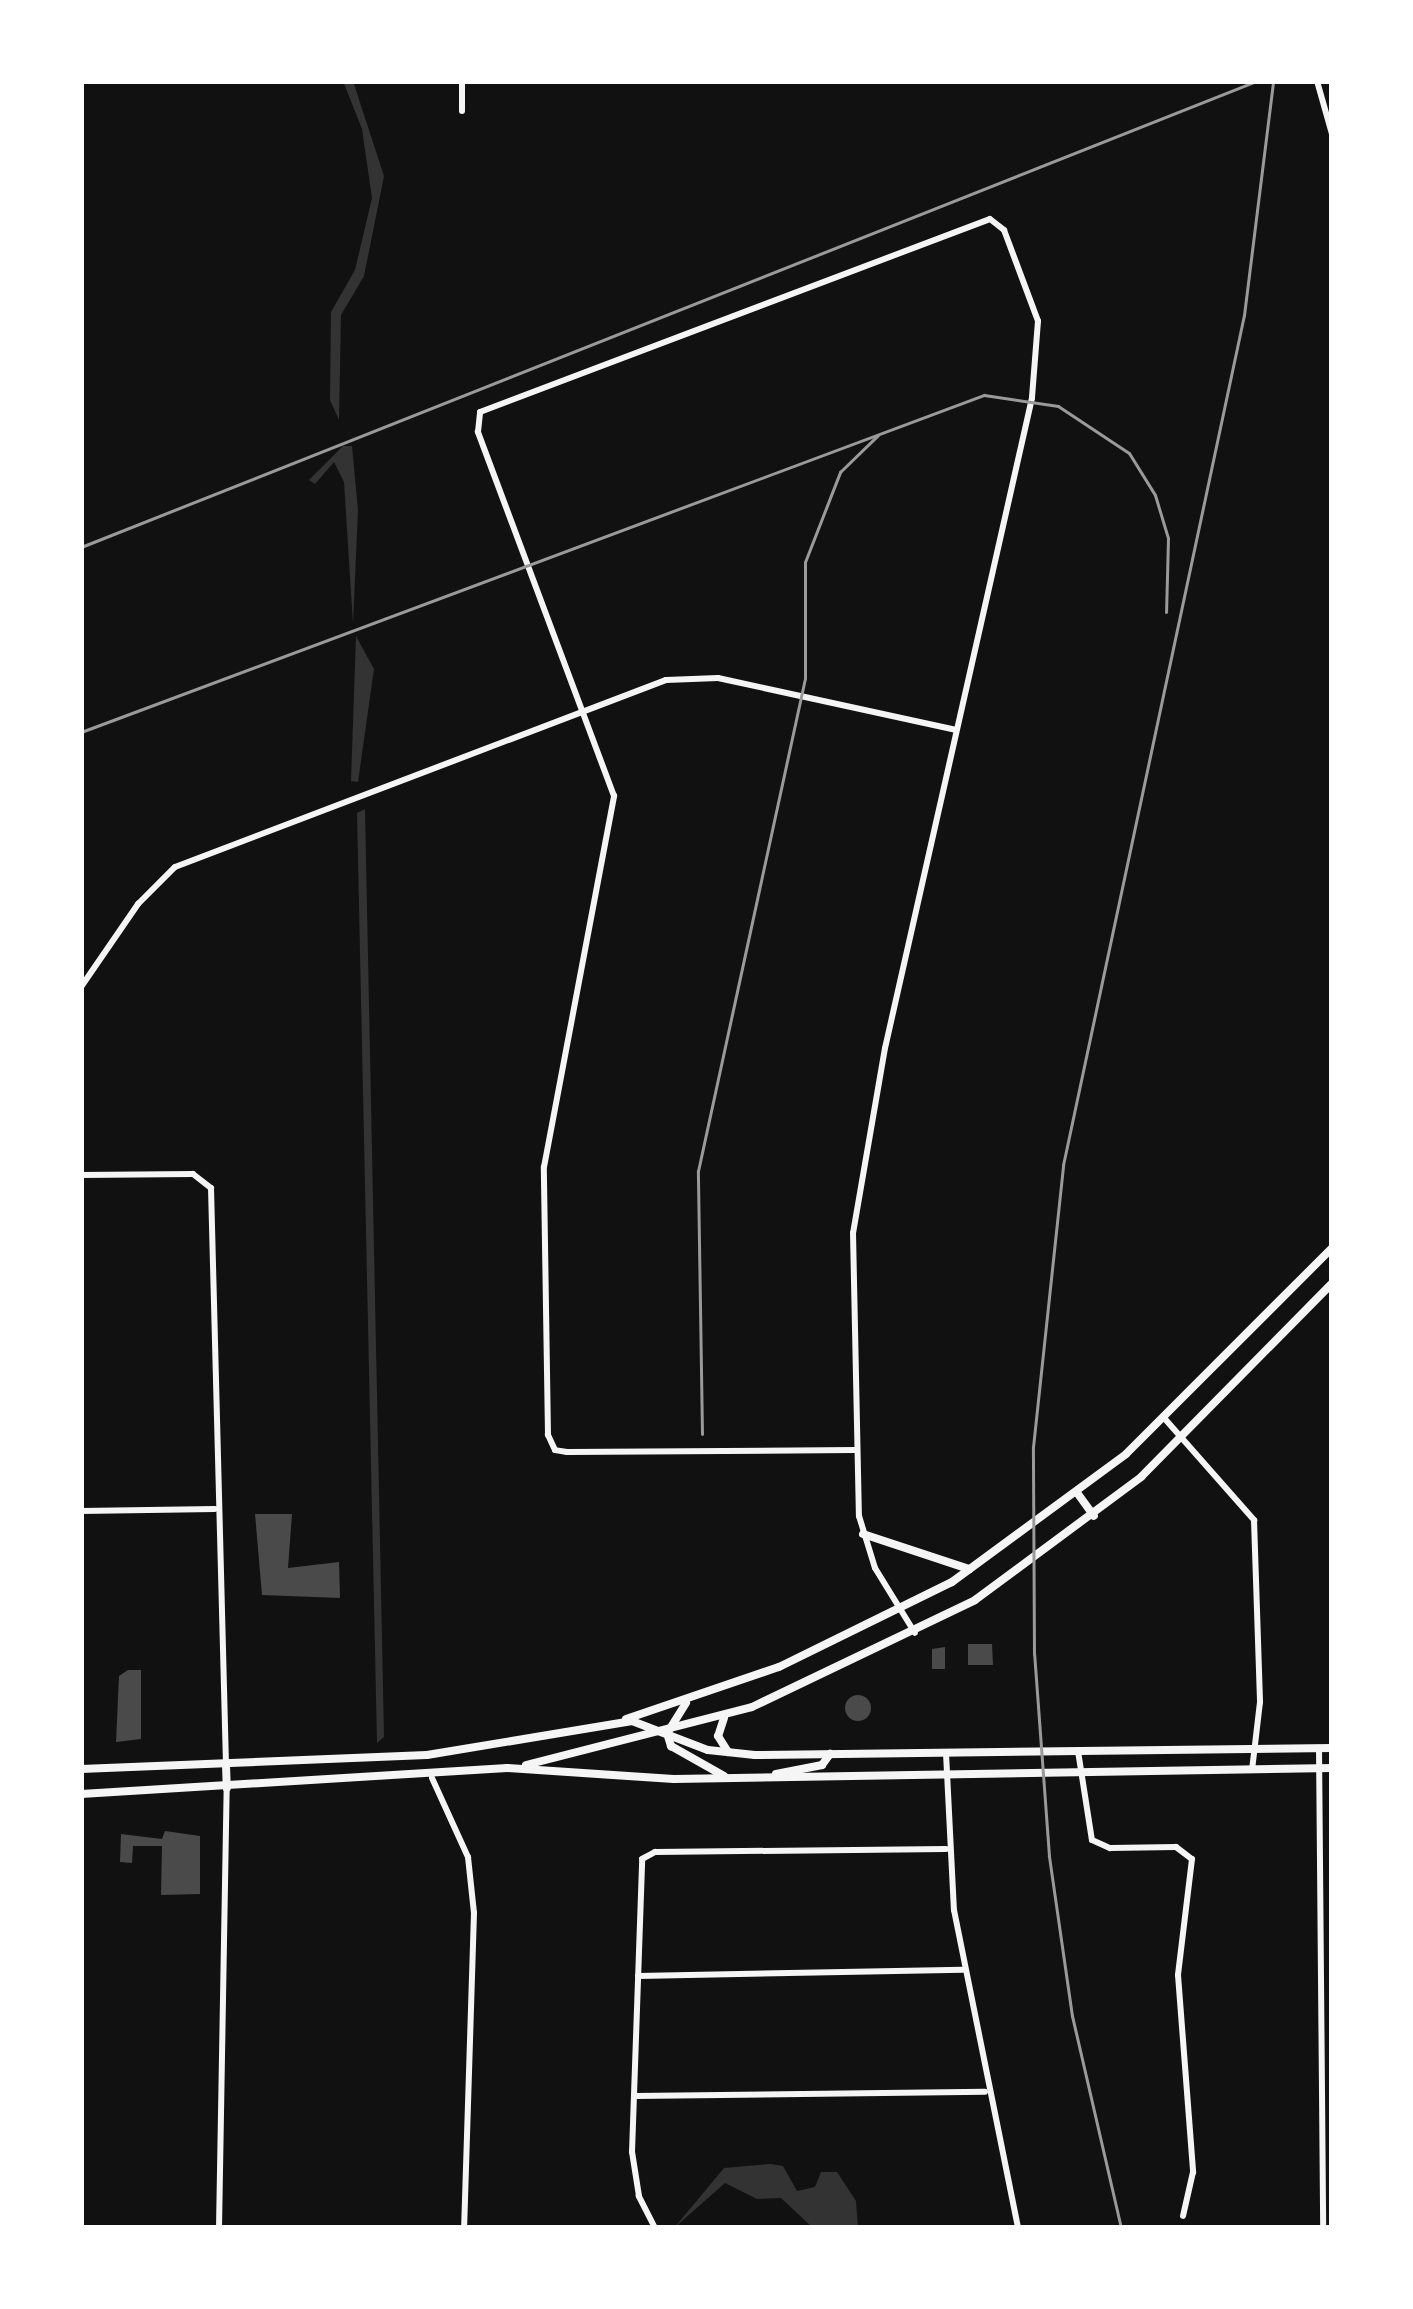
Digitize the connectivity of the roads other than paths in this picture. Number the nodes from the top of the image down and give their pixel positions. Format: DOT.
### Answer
graph roads {
  1 [pos="462,81"];
  2 [pos="1321,83"];
  3 [pos="462,111"];
  4 [pos="1332,134"];
  5 [pos="586,710"];
  6 [pos="956,730"];
  7 [pos="81,987"];
  8 [pos="81,1175"];
  9 [pos="1332,1248"];
  10 [pos="1332,1283"];
  11 [pos="1165,1419"];
  12 [pos="1182,1438"];
  13 [pos="855,1450"];
  14 [pos="1078,1494"];
  15 [pos="215,1509"];
  16 [pos="81,1511"];
  17 [pos="1094,1516"];
  18 [pos="862,1534"];
  19 [pos="970,1570"];
  20 [pos="899,1614"];
  21 [pos="915,1633"];
  22 [pos="688,1700"];
  23 [pos="725,1716"];
  24 [pos="614,1722"];
  25 [pos="667,1733"];
  26 [pos="1319,1748"];
  27 [pos="1332,1748"];
  28 [pos="1254,1749"];
  29 [pos="1072,1751"];
  30 [pos="946,1752"];
  31 [pos="729,1754"];
  32 [pos="830,1754"];
  33 [pos="427,1755"];
  34 [pos="226,1765"];
  35 [pos="507,1768"];
  36 [pos="1319,1768"];
  37 [pos="1332,1768"];
  38 [pos="81,1769"];
  39 [pos="1252,1770"];
  40 [pos="1083,1772"];
  41 [pos="945,1773"];
  42 [pos="774,1775"];
  43 [pos="725,1776"];
  44 [pos="433,1778"];
  45 [pos="226,1788"];
  46 [pos="81,1794"];
  47 [pos="946,1849"];
  48 [pos="963,1970"];
  49 [pos="638,1976"];
  50 [pos="985,2092"];
  51 [pos="633,2096"];
  52 [pos="1183,2216"];
  53 [pos="219,2228"];
  54 [pos="464,2228"];
  55 [pos="655,2228"];
  56 [pos="1018,2228"];
  57 [pos="1323,2228"];
  1 -- 3 [label="street"];
  2 -- 4 [label="street"];
  5 -- 6 [label="street"];
  5 -- 6 [label="street"];
  5 -- 7 [label="street"];
  5 -- 13 [label="street"];
  6 -- 13 [label="street"];
  8 -- 15 [label="street"];
  9 -- 11 [label="main road"];
  10 -- 12 [label="main road"];
  11 -- 12 [label="street"];
  11 -- 14 [label="main road"];
  12 -- 17 [label="main road"];
  12 -- 28 [label="street"];
  13 -- 18 [label="street"];
  14 -- 17 [label="main road"];
  14 -- 19 [label="main road"];
  15 -- 16 [label="street"];
  15 -- 34 [label="street"];
  17 -- 21 [label="main road"];
  18 -- 19 [label="main road"];
  18 -- 20 [label="street"];
  19 -- 20 [label="main road"];
  20 -- 21 [label="street"];
  20 -- 22 [label="main road"];
  21 -- 23 [label="main road"];
  22 -- 24 [label="main road"];
  22 -- 25 [label="main road"];
  23 -- 25 [label="main road"];
  23 -- 31 [label="main road"];
  24 -- 25 [label="main road"];
  24 -- 33 [label="main road"];
  25 -- 31 [label="main road"];
  25 -- 35 [label="main road"];
  25 -- 43 [label="main road"];
  26 -- 27 [label="main road"];
  26 -- 28 [label="main road"];
  26 -- 36 [label="street"];
  28 -- 29 [label="main road"];
  28 -- 39 [label="street"];
  29 -- 30 [label="main road"];
  29 -- 40 [label="street"];
  30 -- 32 [label="main road"];
  30 -- 41 [label="street"];
  31 -- 32 [label="main road"];
  32 -- 42 [label="main road"];
  33 -- 34 [label="main road"];
  33 -- 44 [label="main road"];
  34 -- 38 [label="main road"];
  34 -- 45 [label="main road"];
  35 -- 43 [label="main road"];
  35 -- 44 [label="main road"];
  36 -- 37 [label="main road"];
  36 -- 39 [label="main road"];
  36 -- 57 [label="street"];
  39 -- 40 [label="main road"];
  40 -- 41 [label="main road"];
  40 -- 52 [label="street"];
  41 -- 42 [label="main road"];
  41 -- 47 [label="street"];
  42 -- 43 [label="main road"];
  44 -- 45 [label="main road"];
  44 -- 54 [label="street"];
  45 -- 46 [label="main road"];
  45 -- 53 [label="street"];
  47 -- 48 [label="street"];
  47 -- 49 [label="street"];
  48 -- 49 [label="street"];
  48 -- 50 [label="street"];
  49 -- 51 [label="street"];
  50 -- 51 [label="street"];
  50 -- 56 [label="street"];
  51 -- 55 [label="street"];
}
